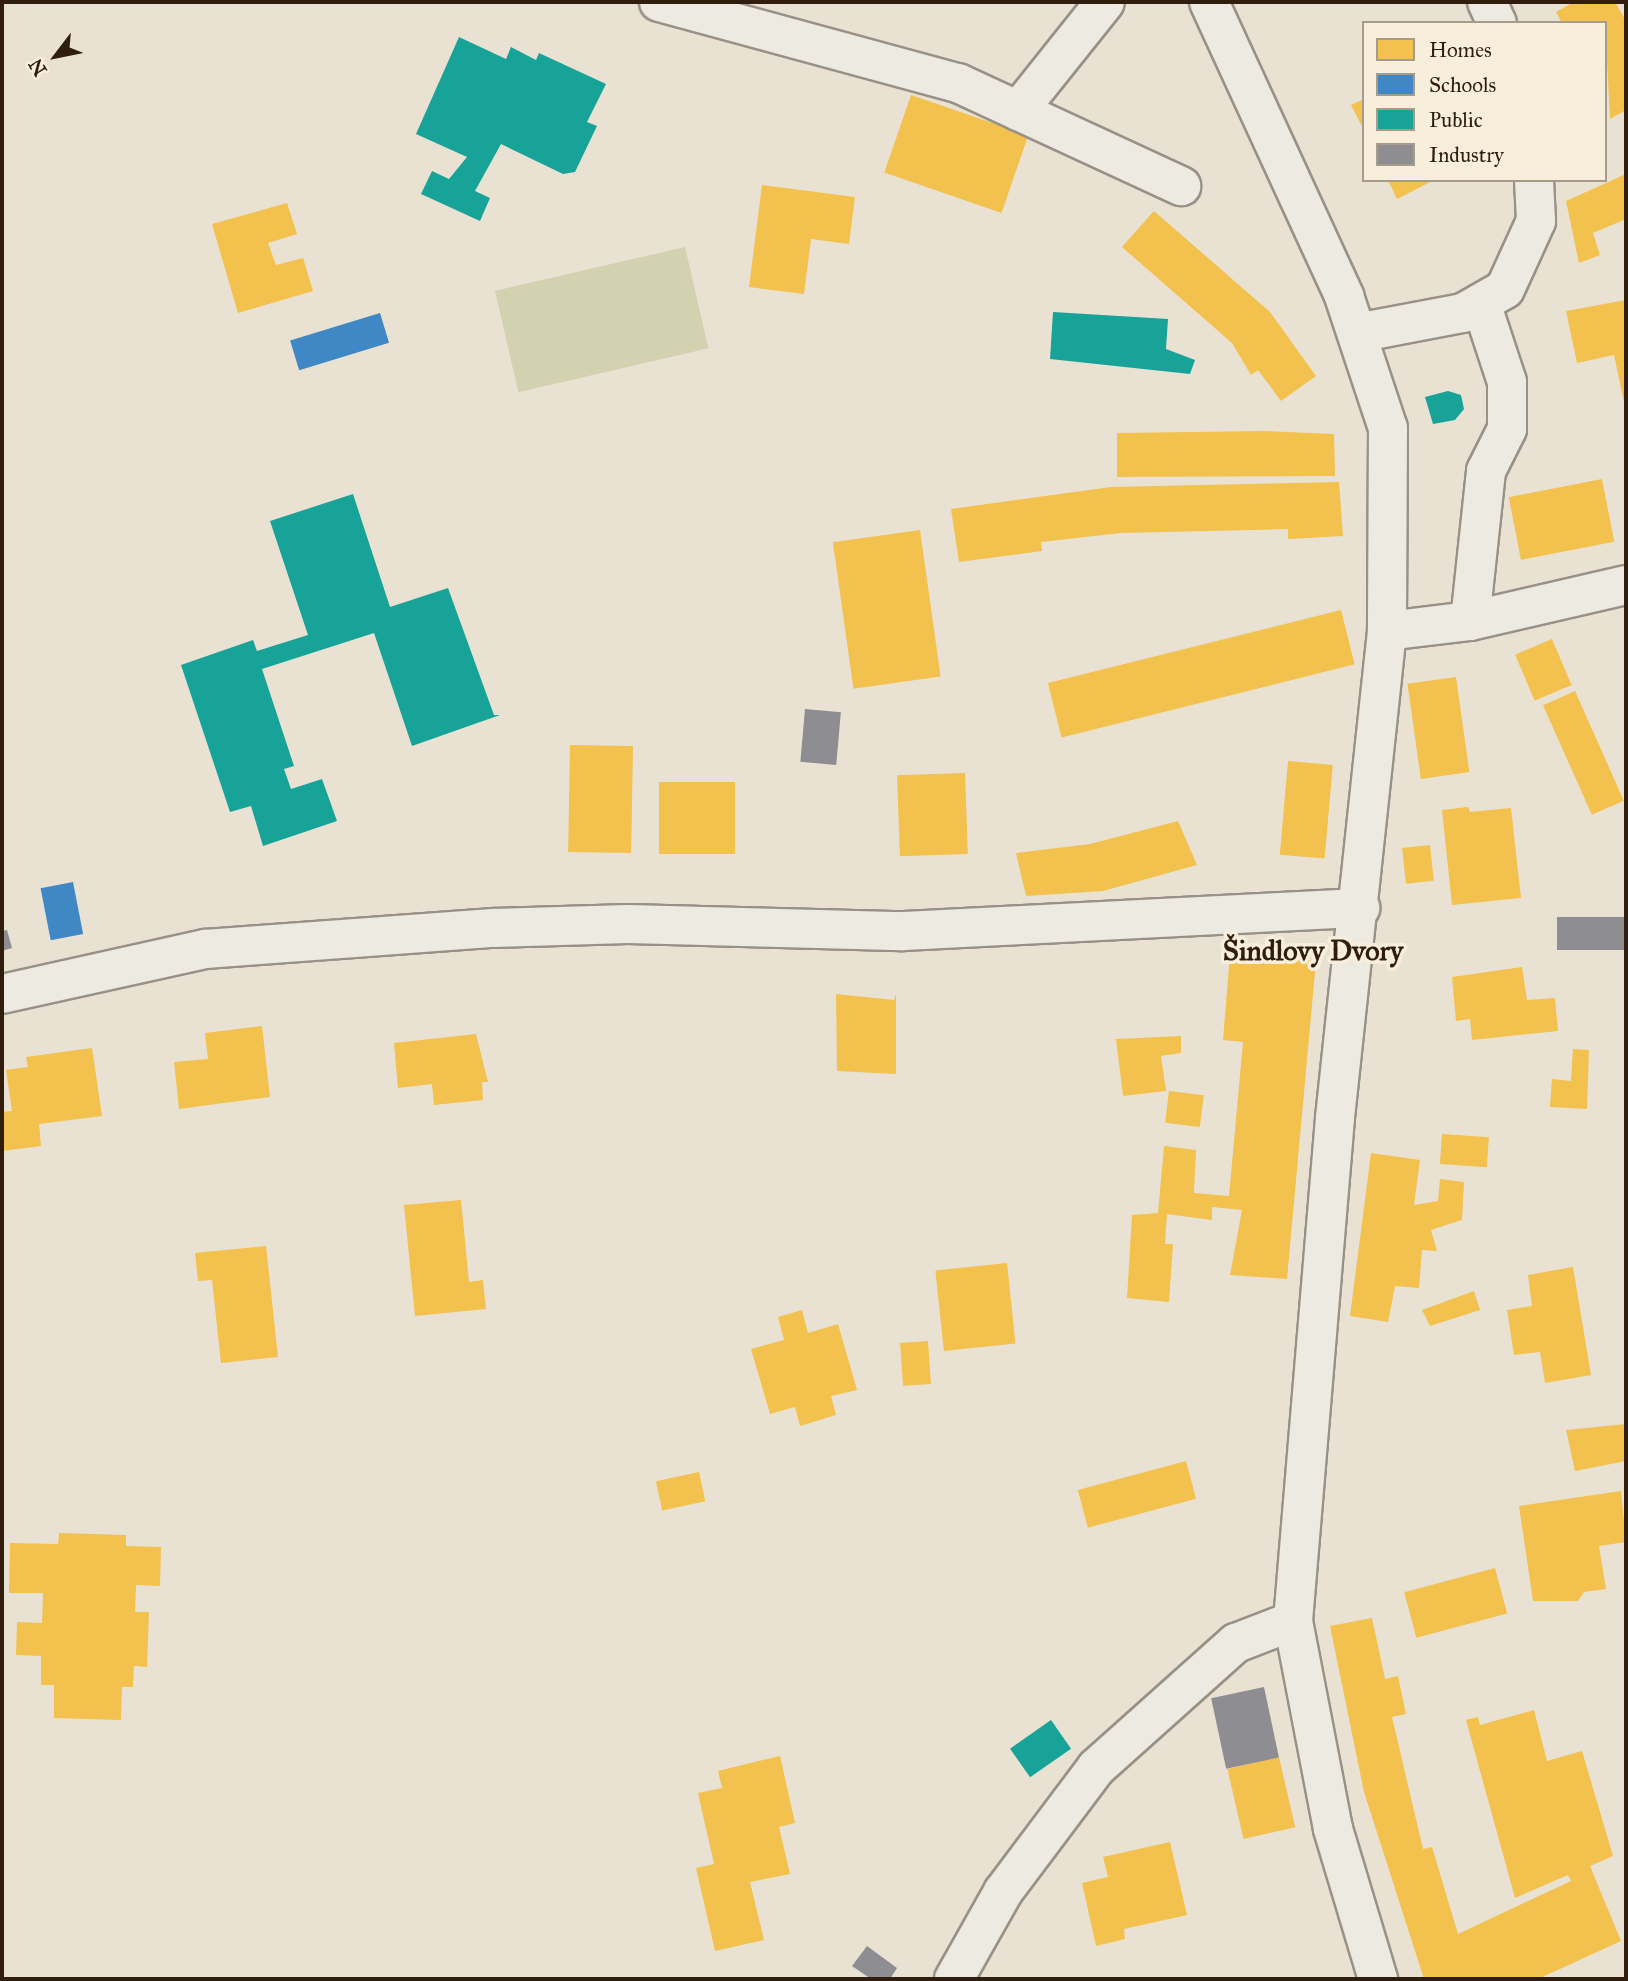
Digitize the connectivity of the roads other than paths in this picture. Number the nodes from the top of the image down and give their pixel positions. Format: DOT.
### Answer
graph roads {
  1 [pos="659,2"];
  2 [pos="1105,2"];
  3 [pos="1209,2"];
  4 [pos="1487,2"];
  5 [pos="1496,21"];
  6 [pos="1018,111"];
  7 [pos="1534,182"];
  8 [pos="1181,186"];
  9 [pos="1481,303"];
  10 [pos="1357,333"];
  11 [pos="1626,584"];
  12 [pos="1470,621"];
  13 [pos="1387,631"];
  14 [pos="1360,908"];
  15 [pos="2,994"];
  16 [pos="1293,1621"];
  17 [pos="954,1979"];
  18 [pos="1378,1979"];
  1 -- 6 [label="street"];
  2 -- 6 [label="street"];
  3 -- 10 [label="street"];
  4 -- 5 [label="street"];
  6 -- 8 [label="street"];
  7 -- 9 [label="street"];
  9 -- 10 [label="street"];
  9 -- 12 [label="street"];
  10 -- 13 [label="street"];
  11 -- 12 [label="street"];
  12 -- 13 [label="street"];
  13 -- 14 [label="street"];
  14 -- 15 [label="street"];
  14 -- 16 [label="street"];
  16 -- 17 [label="street"];
  16 -- 18 [label="street"];
}
